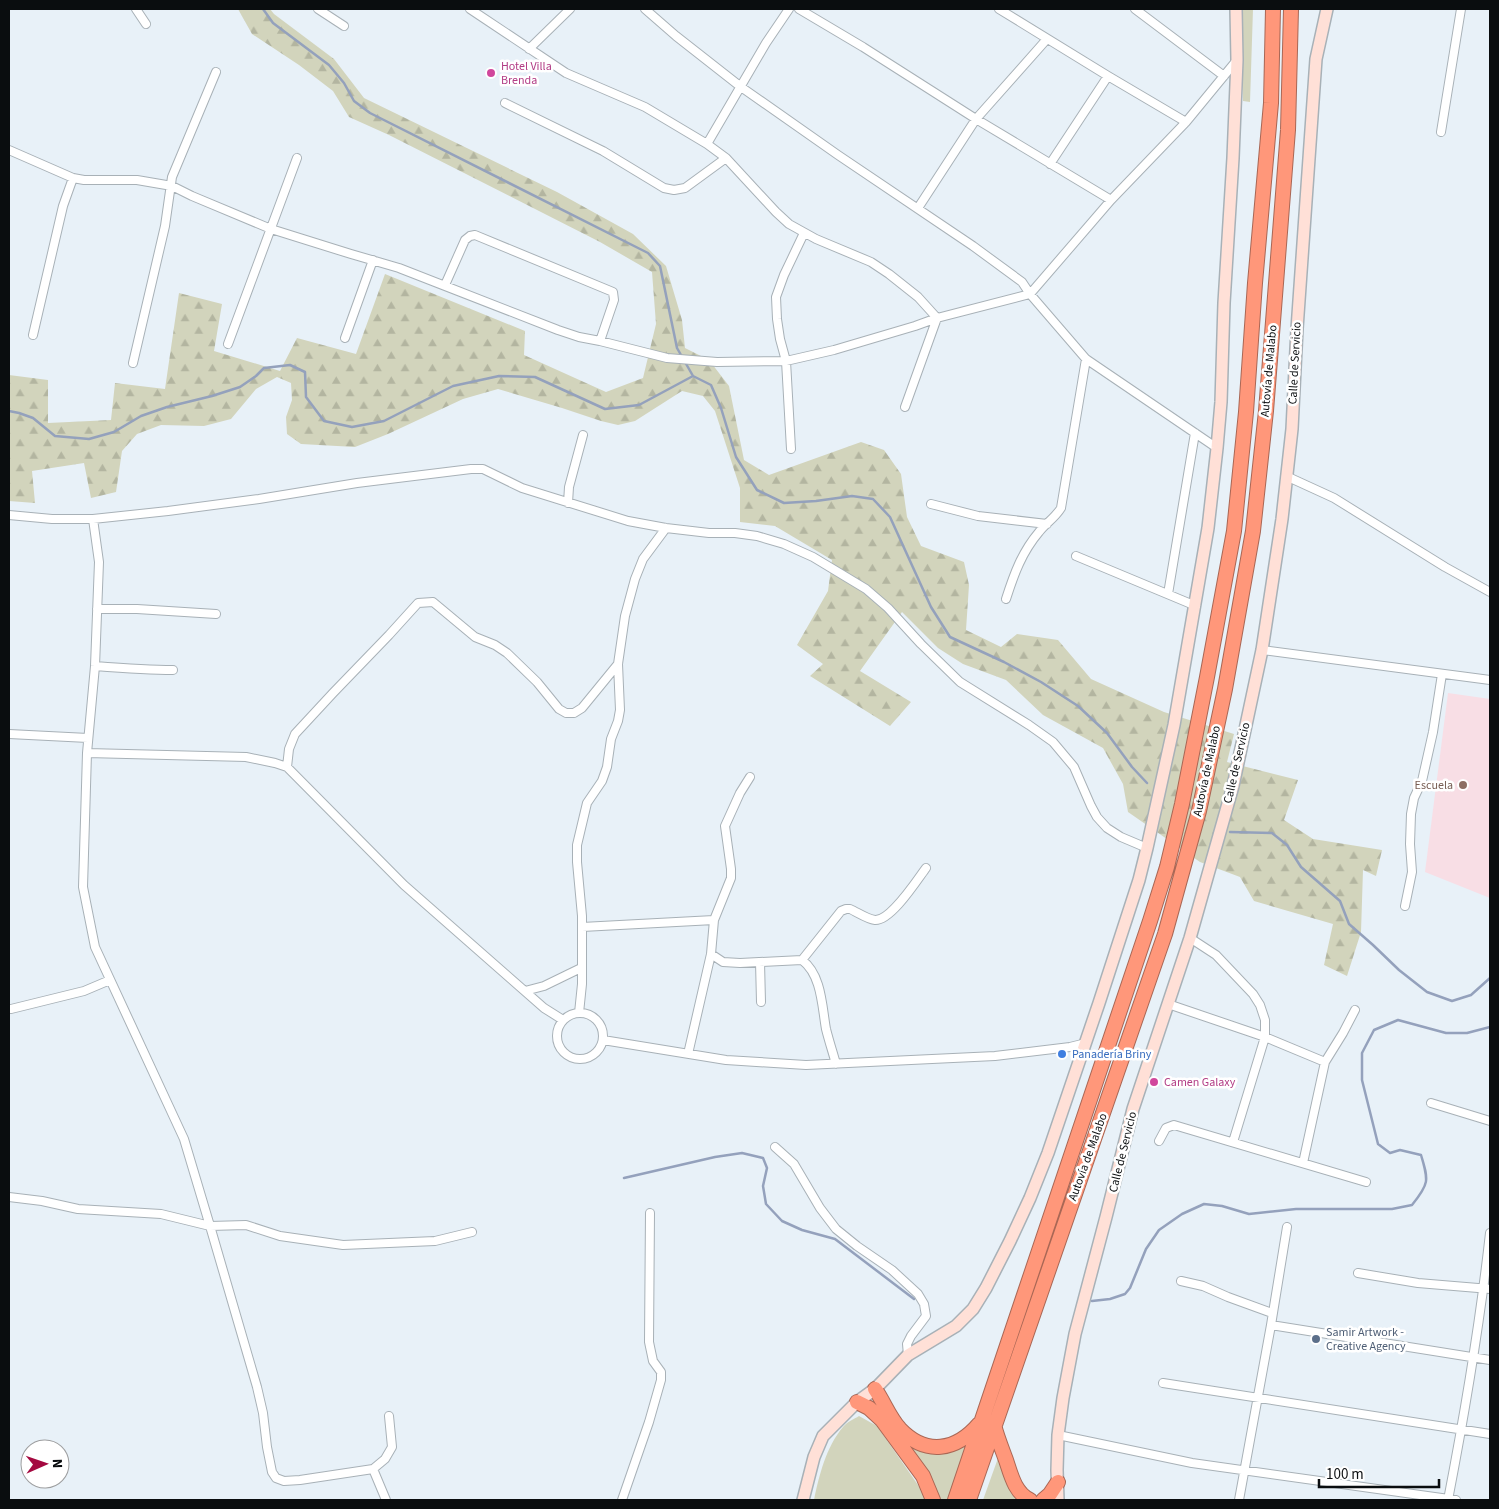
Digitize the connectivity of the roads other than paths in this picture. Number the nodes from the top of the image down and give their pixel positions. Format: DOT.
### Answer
graph roads {
  1 [pos="136,9"];
  2 [pos="318,9"];
  3 [pos="472,9"];
  4 [pos="570,9"];
  5 [pos="645,9"];
  6 [pos="789,9"];
  7 [pos="799,9"];
  8 [pos="999,9"];
  9 [pos="1135,9"];
  10 [pos="1236,9"];
  11 [pos="1273,9"];
  12 [pos="1291,9"];
  13 [pos="1327,9"];
  14 [pos="1461,9"];
  15 [pos="146,24"];
  16 [pos="344,26"];
  17 [pos="1047,39"];
  18 [pos="529,49"];
  19 [pos="1236,60"];
  20 [pos="216,72"];
  21 [pos="1108,76"];
  22 [pos="1224,76"];
  23 [pos="741,87"];
  24 [pos="505,103"];
  25 [pos="976,119"];
  26 [pos="1186,122"];
  27 [pos="1441,132"];
  28 [pos="706,144"];
  29 [pos="9,150"];
  30 [pos="297,158"];
  31 [pos="726,158"];
  32 [pos="1050,164"];
  33 [pos="73,178"];
  34 [pos="172,186"];
  35 [pos="1111,200"];
  36 [pos="918,208"];
  37 [pos="272,229"];
  38 [pos="804,233"];
  39 [pos="373,260"];
  40 [pos="445,285"];
  41 [pos="1030,294"];
  42 [pos="937,318"];
  43 [pos="33,335"];
  44 [pos="345,338"];
  45 [pos="600,341"];
  46 [pos="228,344"];
  47 [pos="1086,359"];
  48 [pos="786,361"];
  49 [pos="133,363"];
  50 [pos="905,407"];
  51 [pos="1195,433"];
  52 [pos="583,435"];
  53 [pos="1217,448"];
  54 [pos="791,449"];
  55 [pos="1286,476"];
  56 [pos="568,503"];
  57 [pos="930,504"];
  58 [pos="9,516"];
  59 [pos="93,519"];
  60 [pos="1047,524"];
  61 [pos="666,528"];
  62 [pos="1076,556"];
  63 [pos="1490,592"];
  64 [pos="1168,594"];
  65 [pos="1006,599"];
  66 [pos="1196,606"];
  67 [pos="97,609"];
  68 [pos="216,614"];
  69 [pos="1262,650"];
  70 [pos="618,664"];
  71 [pos="95,666"];
  72 [pos="173,670"];
  73 [pos="1442,674"];
  74 [pos="1490,680"];
  75 [pos="9,734"];
  76 [pos="88,738"];
  77 [pos="87,753"];
  78 [pos="286,767"];
  79 [pos="750,777"];
  80 [pos="1148,848"];
  81 [pos="926,868"];
  82 [pos="1405,906"];
  83 [pos="714,920"];
  84 [pos="582,927"];
  85 [pos="1190,938"];
  86 [pos="711,954"];
  87 [pos="802,960"];
  88 [pos="760,962"];
  89 [pos="581,968"];
  90 [pos="110,980"];
  91 [pos="525,991"];
  92 [pos="760,1002"];
  93 [pos="1168,1004"];
  94 [pos="11,1009"];
  95 [pos="1355,1010"];
  96 [pos="579,1013"];
  97 [pos="563,1020"];
  98 [pos="1265,1036"];
  99 [pos="603,1040"];
  100 [pos="1084,1048"];
  101 [pos="688,1054"];
  102 [pos="1325,1062"];
  103 [pos="836,1064"];
  104 [pos="1431,1103"];
  105 [pos="1490,1121"];
  106 [pos="1159,1141"];
  107 [pos="1233,1142"];
  108 [pos="775,1148"];
  109 [pos="1303,1163"];
  110 [pos="1366,1182"];
  111 [pos="9,1197"];
  112 [pos="650,1213"];
  113 [pos="210,1226"];
  114 [pos="1287,1227"];
  115 [pos="472,1232"];
  116 [pos="1490,1233"];
  117 [pos="1358,1273"];
  118 [pos="1181,1281"];
  119 [pos="1487,1288"];
  120 [pos="1272,1313"];
  121 [pos="1271,1325"];
  122 [pos="908,1356"];
  123 [pos="1474,1357"];
  124 [pos="1490,1360"];
  125 [pos="1163,1384"];
  126 [pos="875,1389"];
  127 [pos="1257,1397"];
  128 [pos="857,1402"];
  129 [pos="389,1416"];
  130 [pos="989,1423"];
  131 [pos="1462,1429"];
  132 [pos="1490,1434"];
  133 [pos="1058,1435"];
  134 [pos="373,1469"];
  135 [pos="1244,1471"];
  136 [pos="1058,1482"];
  137 [pos="386,1500"];
  138 [pos="622,1500"];
  139 [pos="804,1500"];
  140 [pos="933,1500"];
  141 [pos="955,1500"];
  142 [pos="969,1500"];
  143 [pos="1030,1500"];
  144 [pos="1043,1500"];
  145 [pos="1058,1500"];
  146 [pos="1238,1500"];
  147 [pos="1451,1500"];
  1 -- 15 [label="street"];
  2 -- 16 [label="street"];
  3 -- 18 [label="street"];
  4 -- 18 [label="street"];
  5 -- 23 [label="street"];
  6 -- 23 [label="street"];
  7 -- 25 [label="street"];
  8 -- 17 [label="street"];
  9 -- 22 [label="street"];
  10 -- 19 [label="street"];
  11 -- 130 [label="highway, Autovía de Malabo"];
  12 -- 130 [label="highway, Autovía de Malabo"];
  13 -- 55 [label="street, Calle de Servicio"];
  14 -- 27 [label="street"];
  17 -- 21 [label="street"];
  17 -- 25 [label="street"];
  18 -- 28 [label="street"];
  19 -- 22 [label="street"];
  19 -- 53 [label="street"];
  20 -- 34 [label="street"];
  21 -- 26 [label="street"];
  21 -- 32 [label="street"];
  22 -- 26 [label="street"];
  23 -- 28 [label="street"];
  23 -- 36 [label="street"];
  24 -- 31 [label="street"];
  25 -- 32 [label="street"];
  25 -- 36 [label="street"];
  26 -- 35 [label="street"];
  28 -- 31 [label="street"];
  29 -- 33 [label="street"];
  30 -- 37 [label="street"];
  31 -- 38 [label="street"];
  32 -- 35 [label="street"];
  33 -- 34 [label="street"];
  33 -- 43 [label="street"];
  34 -- 37 [label="street"];
  34 -- 49 [label="street"];
  35 -- 41 [label="street"];
  36 -- 41 [label="street"];
  37 -- 39 [label="street"];
  37 -- 46 [label="street"];
  38 -- 42 [label="street"];
  38 -- 48 [label="street"];
  39 -- 40 [label="street"];
  39 -- 44 [label="street"];
  40 -- 45 [label="street"];
  40 -- 45 [label="street"];
  41 -- 42 [label="street"];
  41 -- 47 [label="street"];
  42 -- 48 [label="street"];
  42 -- 50 [label="street"];
  45 -- 48 [label="street"];
  47 -- 51 [label="street"];
  47 -- 60 [label="street"];
  48 -- 54 [label="street"];
  51 -- 53 [label="street"];
  51 -- 64 [label="street"];
  52 -- 56 [label="street"];
  53 -- 66 [label="street"];
  55 -- 63 [label="street"];
  55 -- 69 [label="street, Calle de Servicio"];
  56 -- 59 [label="street"];
  56 -- 61 [label="street"];
  57 -- 60 [label="street"];
  58 -- 59 [label="street"];
  59 -- 67 [label="street"];
  60 -- 65 [label="street"];
  61 -- 70 [label="street"];
  61 -- 80 [label="street"];
  62 -- 64 [label="street"];
  64 -- 66 [label="street"];
  66 -- 80 [label="street"];
  67 -- 68 [label="street"];
  67 -- 71 [label="street"];
  69 -- 73 [label="street"];
  69 -- 85 [label="street, Calle de Servicio"];
  70 -- 78 [label="street"];
  70 -- 84 [label="street"];
  71 -- 72 [label="street"];
  71 -- 76 [label="street"];
  73 -- 74 [label="street"];
  73 -- 82 [label="street"];
  75 -- 76 [label="street"];
  76 -- 77 [label="street"];
  77 -- 78 [label="street"];
  77 -- 90 [label="street"];
  78 -- 91 [label="street"];
  79 -- 83 [label="street"];
  80 -- 100 [label="street"];
  81 -- 87 [label="street"];
  83 -- 84 [label="street"];
  83 -- 86 [label="street"];
  84 -- 89 [label="street"];
  85 -- 93 [label="street, Calle de Servicio"];
  85 -- 98 [label="street"];
  86 -- 88 [label="street"];
  86 -- 101 [label="street"];
  87 -- 88 [label="street"];
  87 -- 103 [label="street"];
  88 -- 92 [label="street"];
  89 -- 91 [label="street"];
  89 -- 96 [label="street"];
  90 -- 94 [label="street"];
  90 -- 113 [label="street"];
  91 -- 97 [label="street"];
  93 -- 98 [label="street"];
  93 -- 133 [label="street, Calle de Servicio"];
  95 -- 102 [label="street"];
  96 -- 97 [label="street"];
  96 -- 99 [label="street"];
  97 -- 99 [label="street"];
  98 -- 102 [label="street"];
  98 -- 107 [label="street"];
  99 -- 101 [label="street"];
  100 -- 103 [label="street"];
  100 -- 122 [label="street"];
  101 -- 103 [label="street"];
  102 -- 109 [label="street"];
  104 -- 105 [label="street"];
  106 -- 107 [label="street"];
  107 -- 109 [label="street"];
  108 -- 122 [label="street"];
  109 -- 110 [label="street"];
  111 -- 113 [label="street"];
  112 -- 138 [label="street"];
  113 -- 115 [label="street"];
  113 -- 134 [label="street"];
  114 -- 120 [label="street"];
  116 -- 119 [label="street"];
  117 -- 119 [label="street"];
  118 -- 120 [label="street"];
  119 -- 123 [label="street"];
  120 -- 121 [label="street"];
  121 -- 123 [label="street"];
  121 -- 127 [label="street"];
  122 -- 126 [label="street"];
  123 -- 124 [label="street"];
  123 -- 131 [label="street"];
  125 -- 127 [label="street"];
  126 -- 128 [label="street"];
  126 -- 130 [label="highway"];
  127 -- 131 [label="street"];
  127 -- 135 [label="street"];
  128 -- 139 [label="street"];
  128 -- 140 [label="highway"];
  129 -- 134 [label="street"];
  130 -- 141 [label="highway, Autovía de Malabo"];
  130 -- 142 [label="highway, Autovía de Malabo"];
  130 -- 143 [label="highway"];
  131 -- 132 [label="street"];
  131 -- 147 [label="street"];
  133 -- 135 [label="street"];
  133 -- 136 [label="street, Calle de Servicio"];
  134 -- 137 [label="street"];
  135 -- 146 [label="street"];
  135 -- 147 [label="street"];
  136 -- 144 [label="highway"];
  136 -- 145 [label="street, Calle de Servicio"];
}
